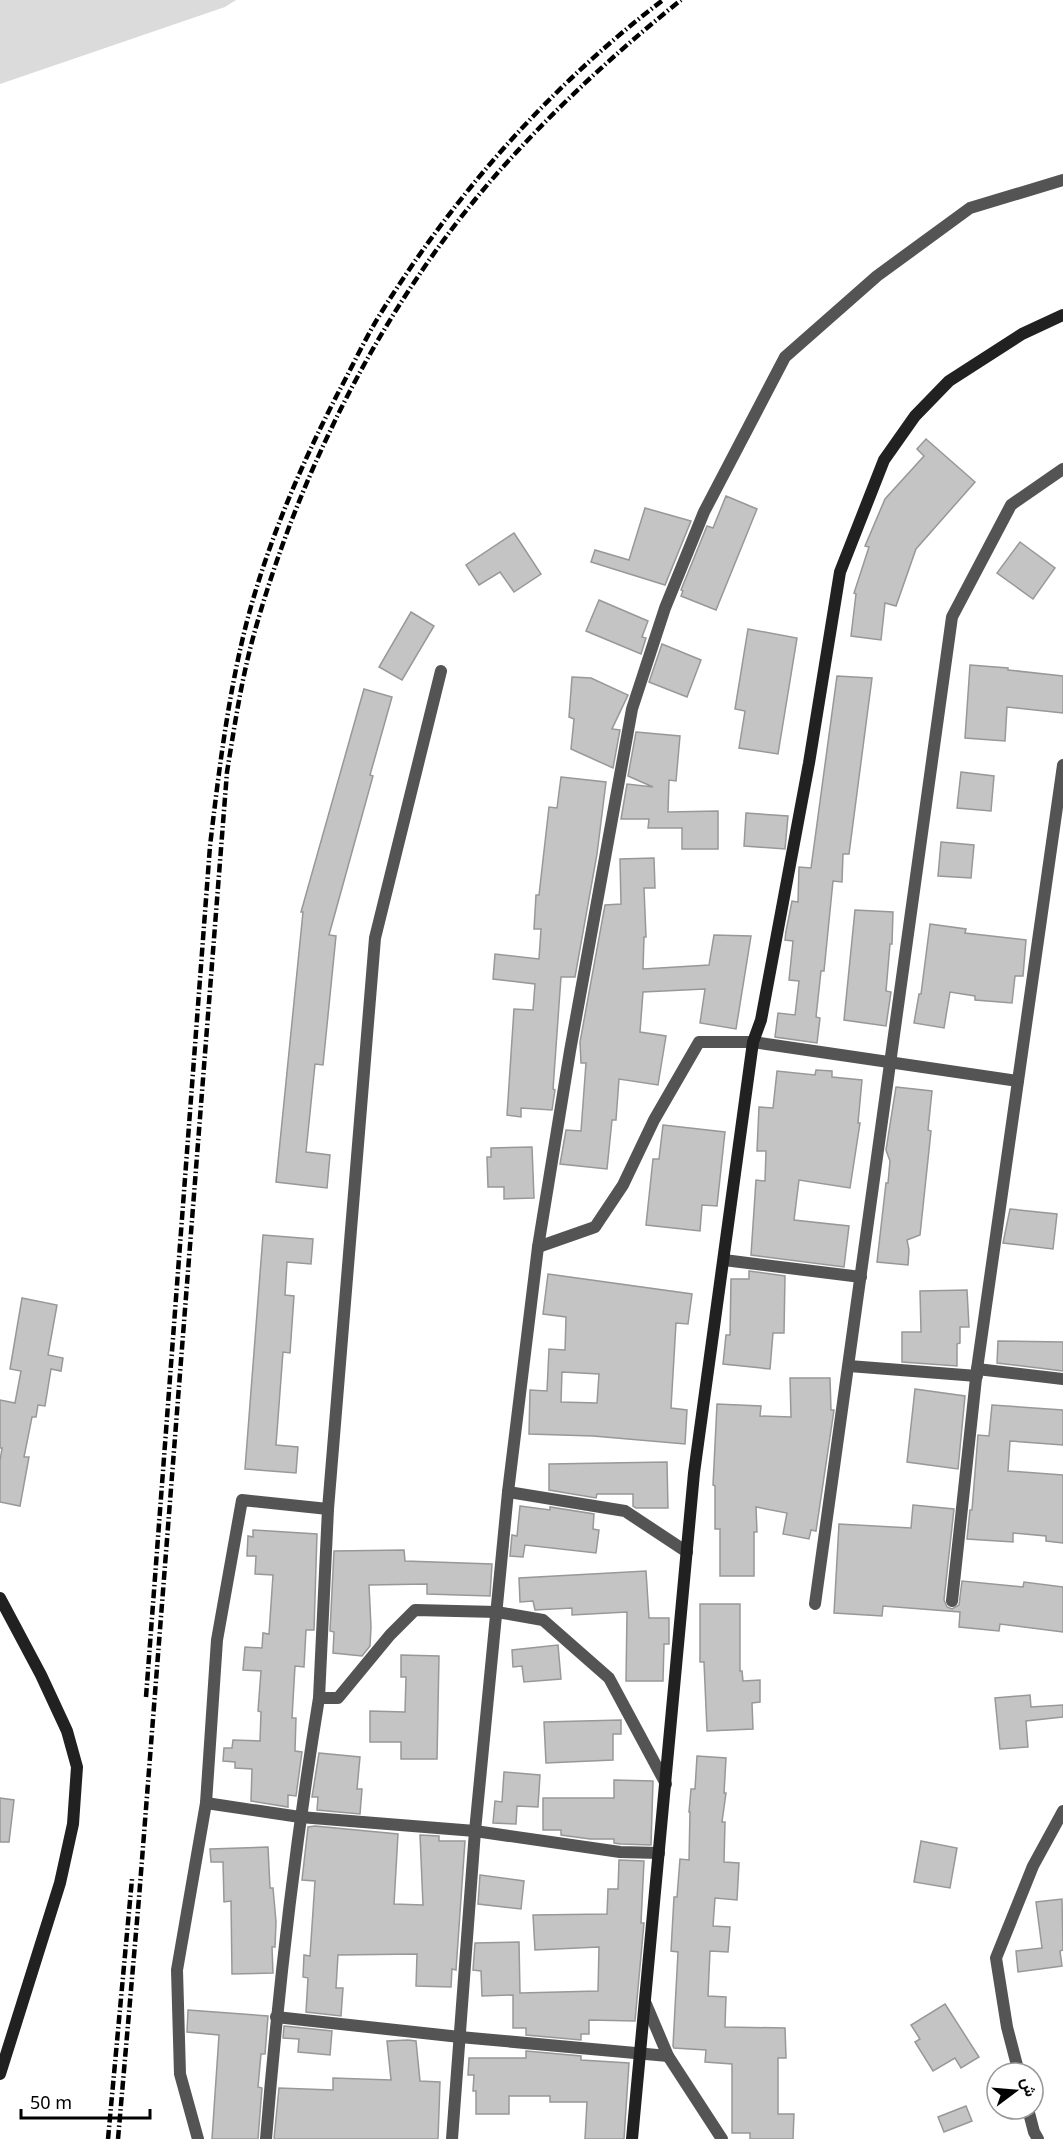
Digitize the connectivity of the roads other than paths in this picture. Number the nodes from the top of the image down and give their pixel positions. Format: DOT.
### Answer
graph roads {
  1 [pos="1063,180"];
  2 [pos="1063,315"];
  3 [pos="1063,469"];
  4 [pos="441,671"];
  5 [pos="1063,765"];
  6 [pos="1062,786"];
  7 [pos="753,1042"];
  8 [pos="889,1062"];
  9 [pos="1018,1081"];
  10 [pos="538,1246"];
  11 [pos="724,1260"];
  12 [pos="861,1277"];
  13 [pos="849,1366"];
  14 [pos="977,1372"];
  15 [pos="1063,1379"];
  16 [pos="508,1492"];
  17 [pos="328,1509"];
  18 [pos="687,1552"];
  19 [pos="0,1598"];
  20 [pos="952,1601"];
  21 [pos="814,1604"];
  22 [pos="497,1612"];
  23 [pos="319,1698"];
  24 [pos="666,1784"];
  25 [pos="206,1803"];
  26 [pos="1063,1811"];
  27 [pos="300,1817"];
  28 [pos="475,1831"];
  29 [pos="659,1853"];
  30 [pos="645,2004"];
  31 [pos="276,2017"];
  32 [pos="460,2037"];
  33 [pos="5,2043"];
  34 [pos="640,2052"];
  35 [pos="669,2056"];
  36 [pos="1016,2061"];
  37 [pos="0,2074"];
  38 [pos="1032,2121"];
  39 [pos="198,2139"];
  40 [pos="266,2139"];
  41 [pos="452,2139"];
  42 [pos="632,2139"];
  43 [pos="722,2139"];
  44 [pos="1038,2139"];
  1 -- 10 [label="street"];
  2 -- 7 [label="street"];
  3 -- 8 [label="street"];
  4 -- 17 [label="street"];
  5 -- 6 [label="street"];
  6 -- 9 [label="street"];
  7 -- 8 [label="street"];
  7 -- 10 [label="street"];
  7 -- 11 [label="street"];
  8 -- 9 [label="street"];
  8 -- 12 [label="street"];
  9 -- 14 [label="street"];
  10 -- 16 [label="street"];
  11 -- 12 [label="street"];
  11 -- 18 [label="street"];
  12 -- 13 [label="street"];
  13 -- 14 [label="street"];
  13 -- 21 [label="street"];
  14 -- 15 [label="street"];
  14 -- 20 [label="street"];
  16 -- 18 [label="street"];
  16 -- 22 [label="street"];
  17 -- 23 [label="street"];
  17 -- 25 [label="street"];
  18 -- 24 [label="street"];
  19 -- 33 [label="street"];
  22 -- 23 [label="street"];
  22 -- 24 [label="street"];
  22 -- 28 [label="street"];
  23 -- 27 [label="street"];
  24 -- 29 [label="street"];
  25 -- 27 [label="street"];
  25 -- 39 [label="street"];
  26 -- 36 [label="street"];
  27 -- 28 [label="street"];
  27 -- 31 [label="street"];
  28 -- 29 [label="street"];
  28 -- 32 [label="street"];
  29 -- 30 [label="street"];
  30 -- 34 [label="street"];
  30 -- 35 [label="street"];
  31 -- 32 [label="street"];
  31 -- 40 [label="street"];
  32 -- 34 [label="street"];
  32 -- 41 [label="street"];
  33 -- 37 [label="street"];
  34 -- 35 [label="street"];
  34 -- 42 [label="street"];
  35 -- 43 [label="street"];
  38 -- 44 [label="street"];
}
